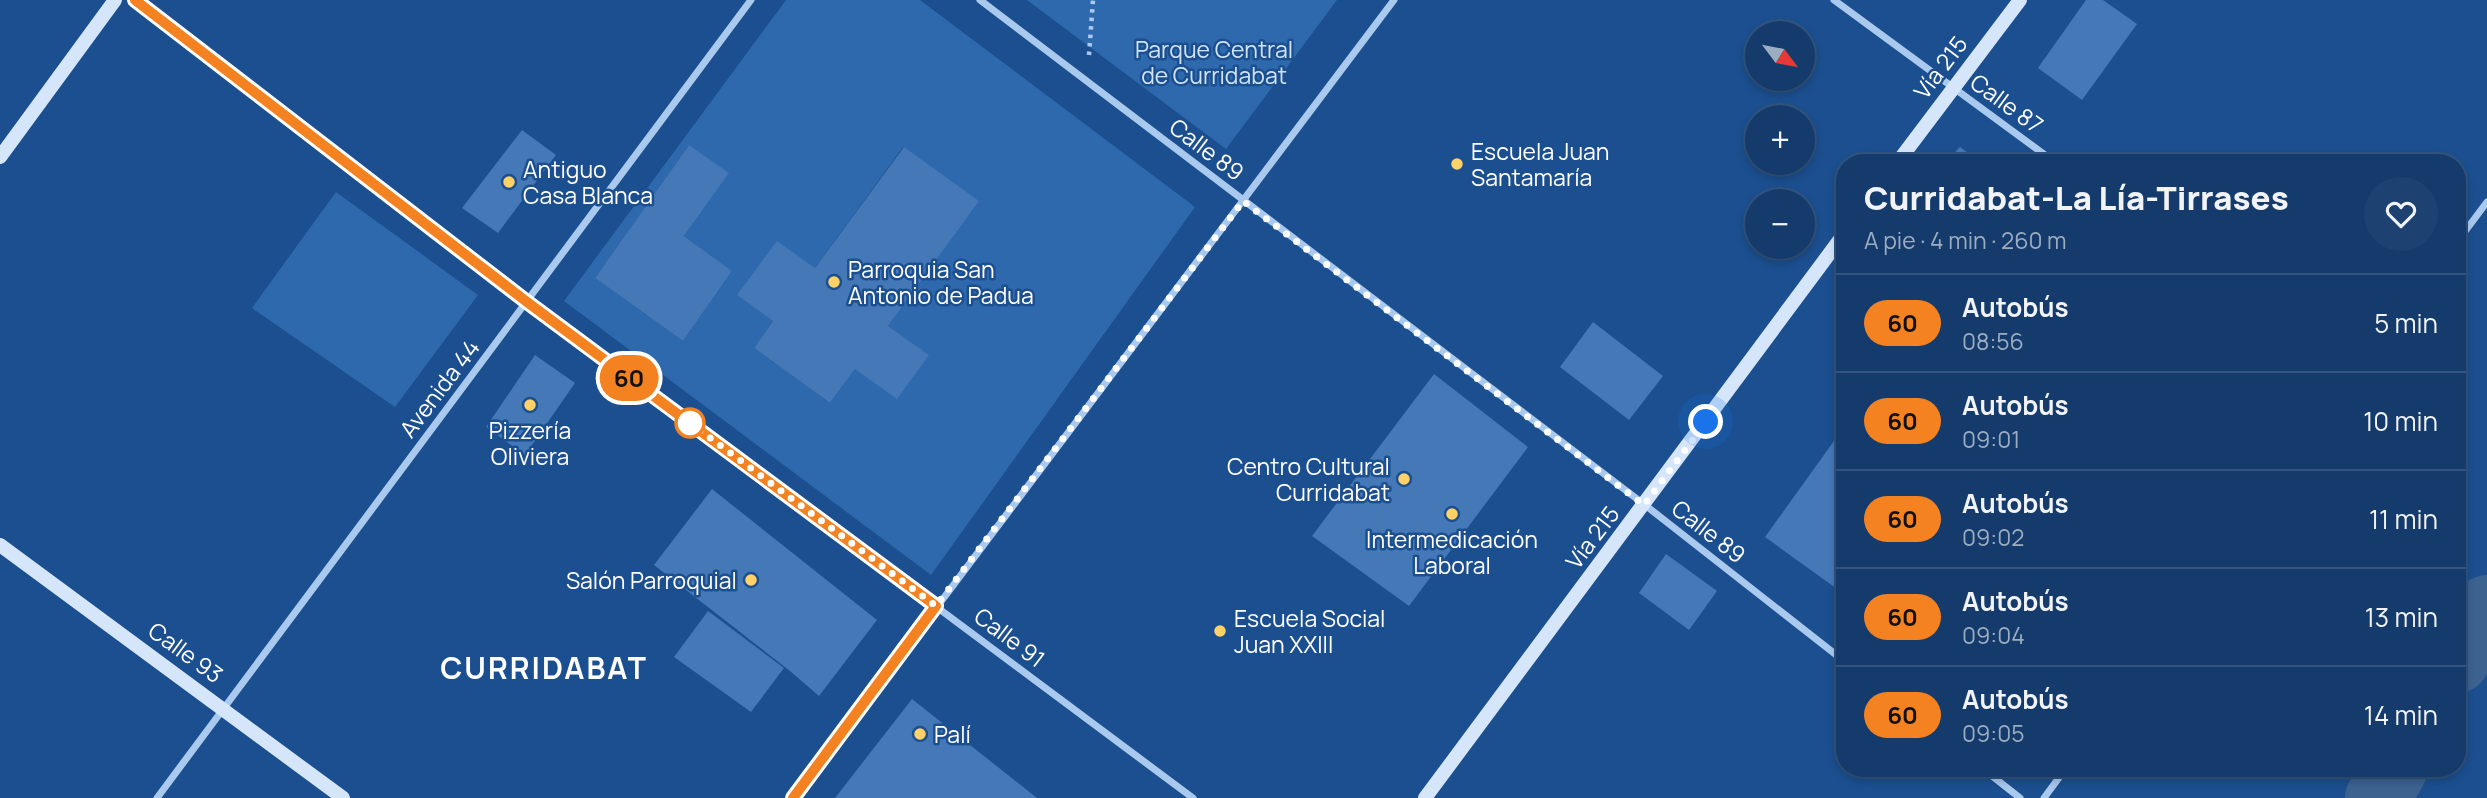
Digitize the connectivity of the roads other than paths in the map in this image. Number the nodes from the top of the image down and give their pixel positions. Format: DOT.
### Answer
graph roads {
  1 [pos="115,0"];
  2 [pos="135,0"];
  3 [pos="751,0"];
  4 [pos="980,0"];
  5 [pos="1394,0"];
  6 [pos="1834,0"];
  7 [pos="2020,0"];
  8 [pos="1953,87"];
  9 [pos="1905,154"];
  10 [pos="2044,154"];
  11 [pos="0,156"];
  12 [pos="1243,201"];
  13 [pos="2487,202"];
  14 [pos="2466,230"];
  15 [pos="1836,245"];
  16 [pos="527,302"];
  17 [pos="1644,505"];
  18 [pos="0,545"];
  19 [pos="936,606"];
  20 [pos="1836,655"];
  21 [pos="225,708"];
  22 [pos="1993,777"];
  23 [pos="2059,777"];
  24 [pos="158,798"];
  25 [pos="343,798"];
  26 [pos="793,798"];
  27 [pos="1193,798"];
  28 [pos="1426,798"];
  29 [pos="2020,798"];
  30 [pos="2044,798"];
  1 -- 11 [label="main road"];
  2 -- 16 [label="street, Calle 91"];
  3 -- 16 [label="street, Avenida 44"];
  4 -- 12 [label="street, Calle 89"];
  5 -- 12 [label="street"];
  6 -- 8 [label="street, Calle 87"];
  7 -- 8 [label="main road, Vía 215"];
  8 -- 9 [label="main road, Vía 215"];
  8 -- 10 [label="street, Calle 87"];
  12 -- 17 [label="street, Calle 89"];
  12 -- 19 [label="street"];
  13 -- 14 [label="street"];
  15 -- 17 [label="main road, Vía 215"];
  16 -- 19 [label="street, Calle 91"];
  16 -- 21 [label="street, Avenida 44"];
  17 -- 20 [label="street, Calle 89"];
  17 -- 28 [label="main road, Vía 215"];
  18 -- 21 [label="main road, Calle 93"];
  19 -- 26 [label="street"];
  19 -- 27 [label="street, Calle 91"];
  21 -- 24 [label="street, Avenida 44"];
  21 -- 25 [label="main road, Calle 93"];
  22 -- 29 [label="street"];
  23 -- 30 [label="street"];
}
